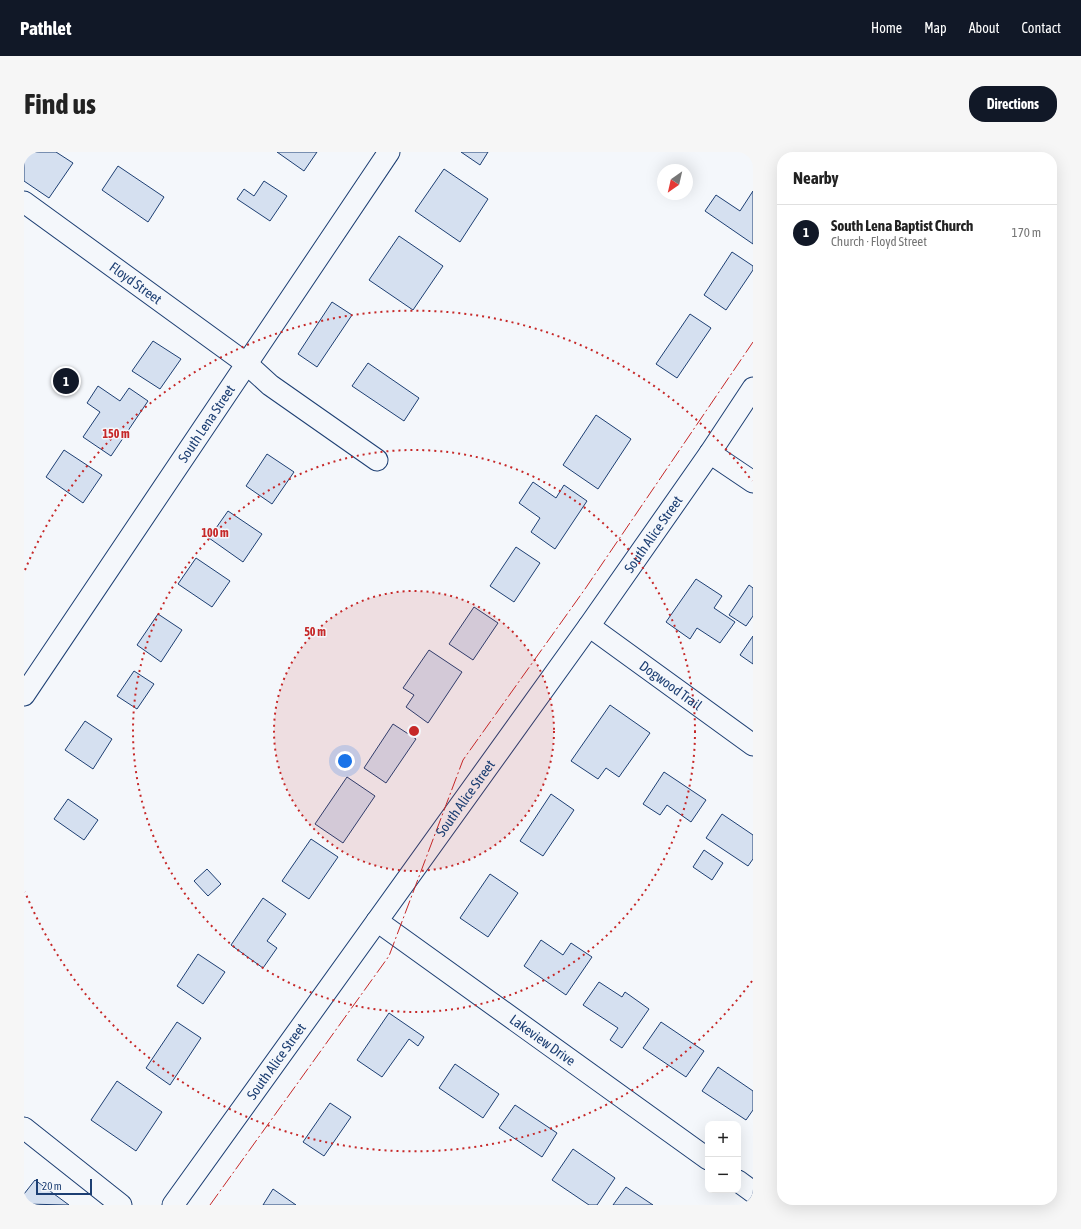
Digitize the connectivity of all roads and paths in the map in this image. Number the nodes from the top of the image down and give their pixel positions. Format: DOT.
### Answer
graph roads {
  1 [pos="389,152"];
  2 [pos="24,202"];
  3 [pos="247,364"];
  4 [pos="753,388"];
  5 [pos="710,453"];
  6 [pos="377,460"];
  7 [pos="753,482"];
  8 [pos="588,626"];
  9 [pos="24,695"];
  10 [pos="753,745"];
  11 [pos="377,920"];
  12 [pos="24,1128"];
  13 [pos="705,1157"];
  14 [pos="741,1183"];
  15 [pos="753,1192"];
  16 [pos="121,1205"];
  17 [pos="173,1205"];
  1 -- 3 [label="street, South Lena Street"];
  2 -- 3 [label="street, Floyd Street"];
  3 -- 6 [label="street, Floyd Street"];
  3 -- 9 [label="street, South Lena Street"];
  4 -- 5 [label="street, South Alice Street"];
  5 -- 7 [label="street"];
  5 -- 8 [label="street, South Alice Street"];
  8 -- 10 [label="street, Dogwood Trail"];
  8 -- 11 [label="street, South Alice Street"];
  11 -- 13 [label="street, Lakeview Drive"];
  11 -- 17 [label="street, South Alice Street"];
  12 -- 16 [label="street"];
  14 -- 15 [label="street"];
}
